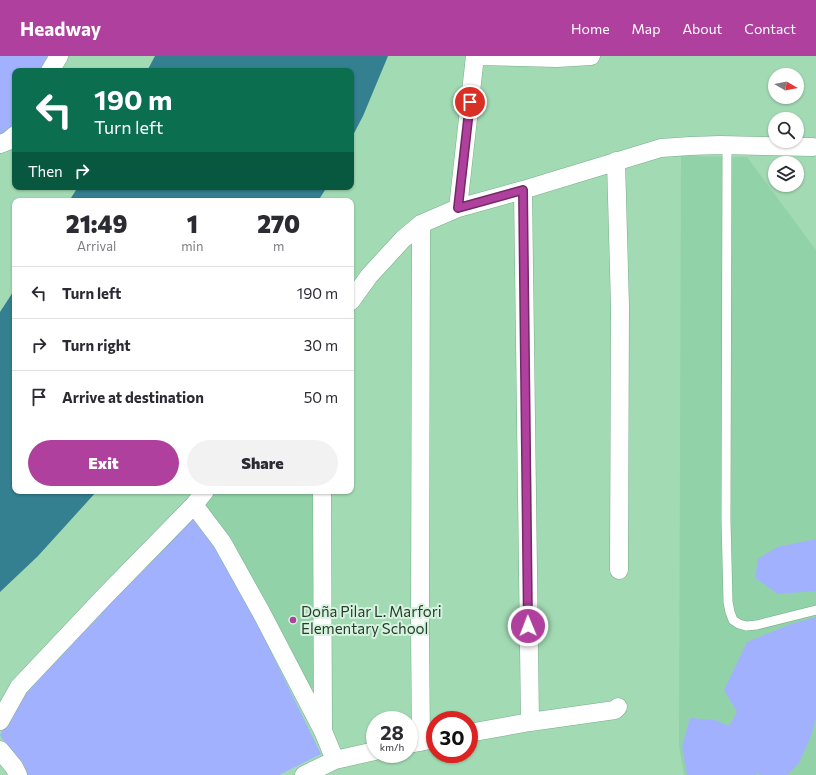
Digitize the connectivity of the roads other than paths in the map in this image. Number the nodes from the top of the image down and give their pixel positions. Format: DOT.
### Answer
graph roads {
  1 [pos="58,56"];
  2 [pos="475,56"];
  3 [pos="478,56"];
  4 [pos="591,56"];
  5 [pos="52,68"];
  6 [pos="12,138"];
  7 [pos="0,144"];
  8 [pos="728,145"];
  9 [pos="813,147"];
  10 [pos="616,161"];
  11 [pos="523,190"];
  12 [pos="458,208"];
  13 [pos="421,224"];
  14 [pos="354,298"];
  15 [pos="203,494"];
  16 [pos="322,494"];
  17 [pos="194,505"];
  18 [pos="619,570"];
  19 [pos="816,610"];
  20 [pos="618,707"];
  21 [pos="0,721"];
  22 [pos="530,722"];
  23 [pos="323,731"];
  24 [pos="478,731"];
  25 [pos="422,742"];
  26 [pos="0,750"];
  27 [pos="366,754"];
  28 [pos="335,760"];
  29 [pos="18,775"];
  30 [pos="304,775"];
  1 -- 5 [label="street"];
  2 -- 12 [label="street"];
  3 -- 4 [label="street"];
  6 -- 7 [label="street"];
  8 -- 9 [label="street"];
  8 -- 10 [label="street"];
  8 -- 19 [label="lane"];
  10 -- 11 [label="street"];
  10 -- 18 [label="street"];
  11 -- 12 [label="street"];
  11 -- 22 [label="street"];
  12 -- 13 [label="street"];
  13 -- 14 [label="street"];
  13 -- 25 [label="street"];
  15 -- 17 [label="street"];
  16 -- 23 [label="street"];
  17 -- 21 [label="street"];
  17 -- 23 [label="street"];
  20 -- 22 [label="street"];
  22 -- 24 [label="street"];
  23 -- 28 [label="street"];
  26 -- 29 [label="street"];
  27 -- 28 [label="street"];
  28 -- 30 [label="street"];
}
